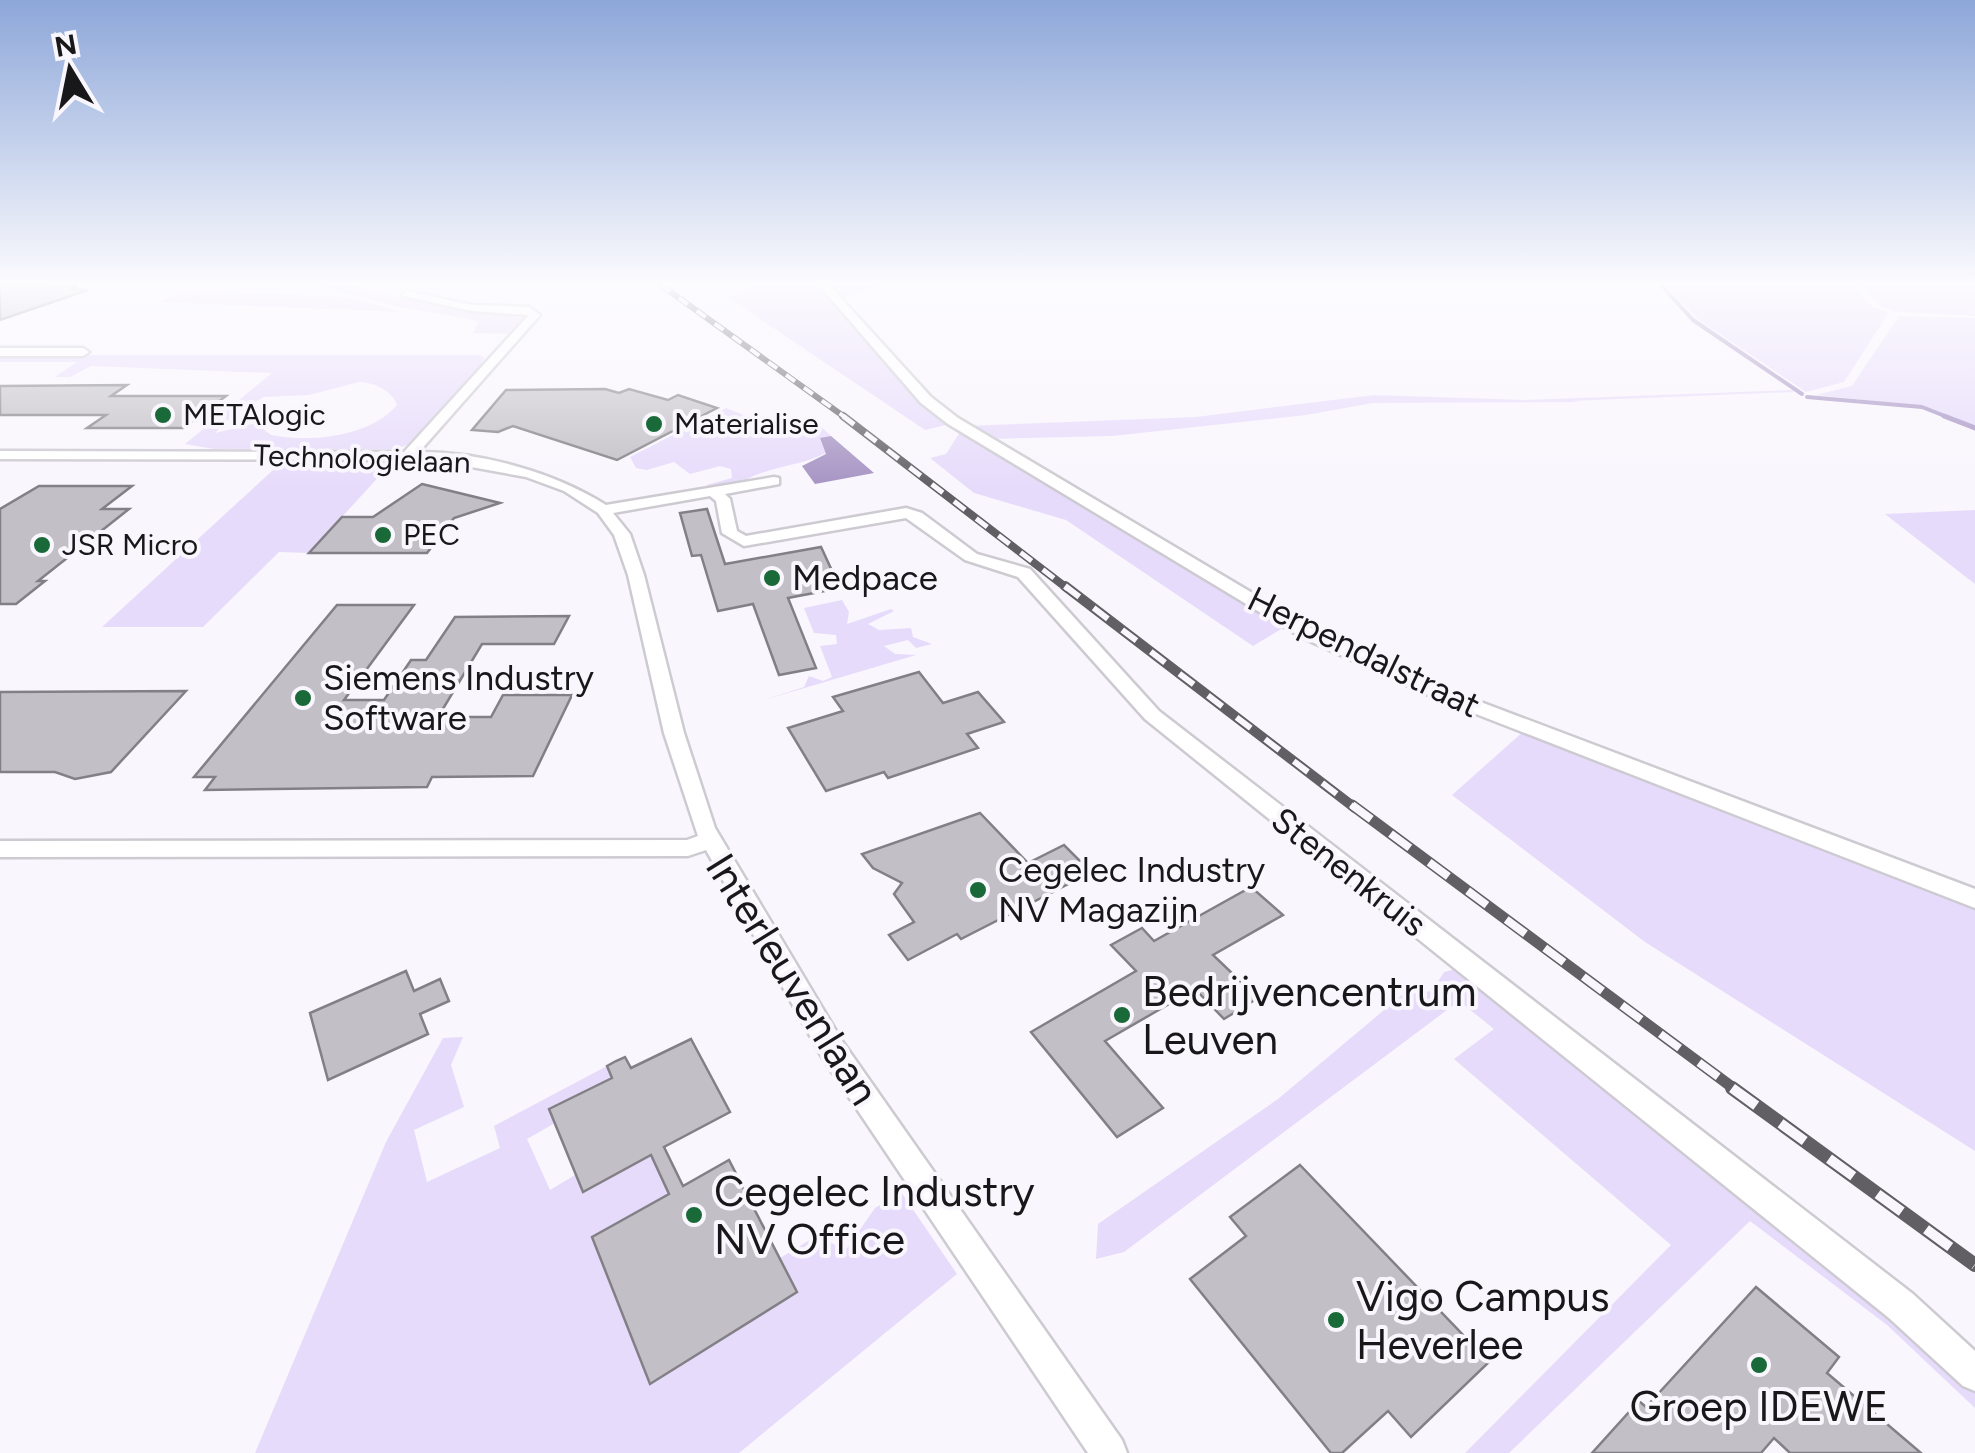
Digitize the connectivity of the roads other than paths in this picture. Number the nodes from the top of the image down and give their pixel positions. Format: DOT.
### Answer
graph roads {
  1 [pos="502,353"];
  2 [pos="884,353"];
  3 [pos="0,456"];
  4 [pos="408,456"];
  5 [pos="774,481"];
  6 [pos="716,494"];
  7 [pos="604,510"];
  8 [pos="711,840"];
  9 [pos="0,849"];
  10 [pos="1975,899"];
  11 [pos="1975,1374"];
  12 [pos="1109,1453"];
  1 -- 4 [label="street"];
  2 -- 10 [label="street, Herpendalstraat"];
  3 -- 4 [label="street, Technologielaan"];
  4 -- 7 [label="street, Technologielaan"];
  5 -- 6 [label="street"];
  6 -- 7 [label="street"];
  6 -- 11 [label="street, Stenenkruis"];
  7 -- 8 [label="street"];
  8 -- 9 [label="street, Interleuvenlaan"];
  8 -- 12 [label="street, Interleuvenlaan"];
}
